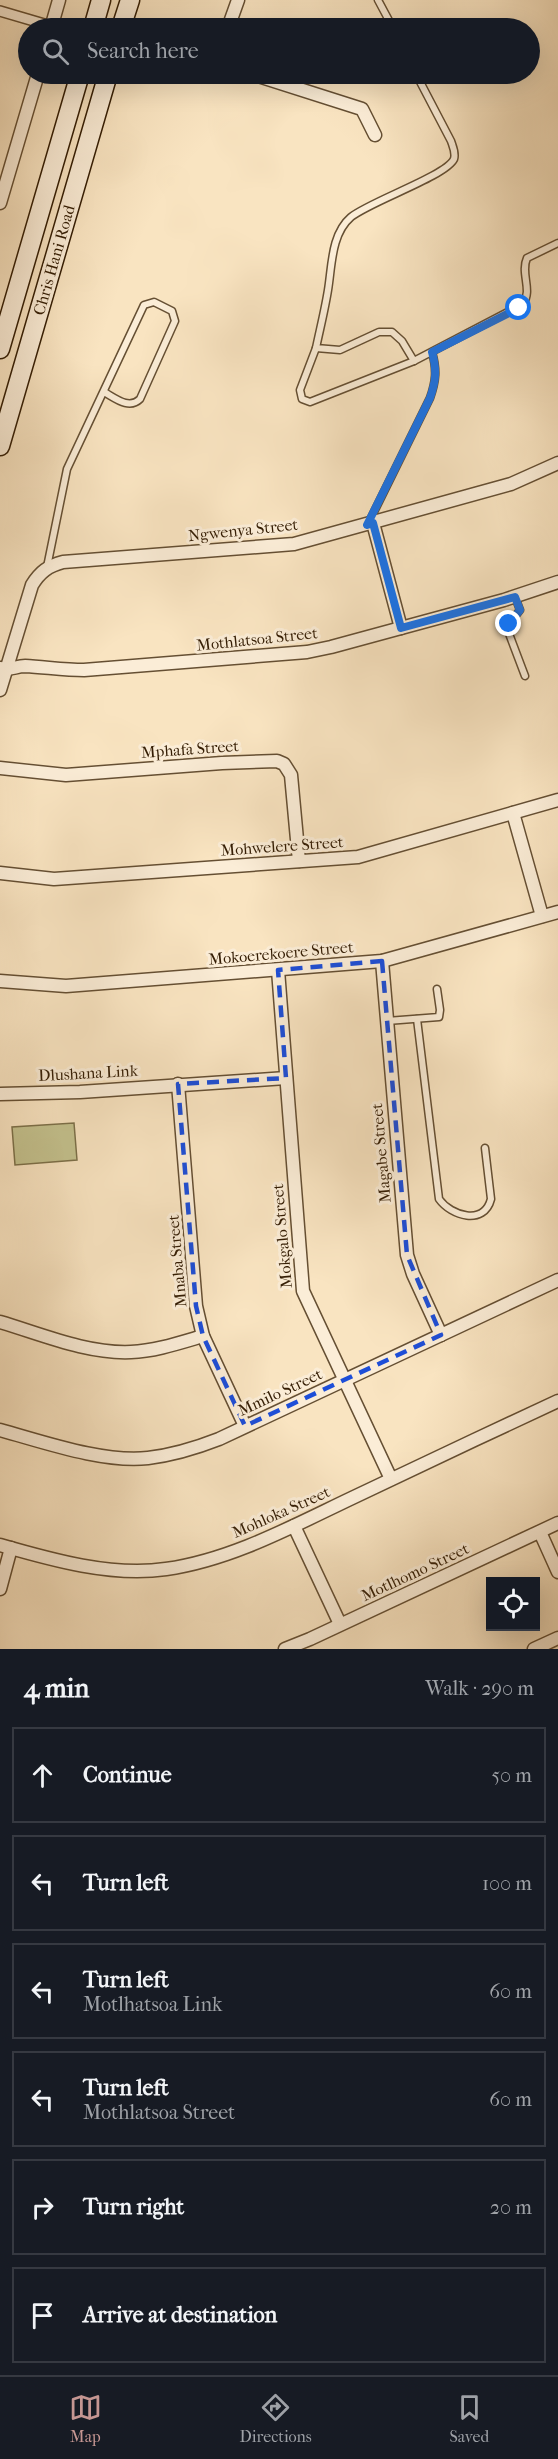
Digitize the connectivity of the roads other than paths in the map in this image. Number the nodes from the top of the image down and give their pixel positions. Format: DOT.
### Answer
graph roads {
  1 [pos="59,0"];
  2 [pos="101,0"];
  3 [pos="130,0"];
  4 [pos="238,0"];
  5 [pos="378,0"];
  6 [pos="0,11"];
  7 [pos="22,18"];
  8 [pos="54,18"];
  9 [pos="96,18"];
  10 [pos="125,18"];
  11 [pos="232,18"];
  12 [pos="388,18"];
  13 [pos="35,84"];
  14 [pos="77,84"];
  15 [pos="105,84"];
  16 [pos="283,84"];
  17 [pos="421,84"];
  18 [pos="375,135"];
  19 [pos="0,203"];
  20 [pos="558,243"];
  21 [pos="316,348"];
  22 [pos="0,349"];
  23 [pos="432,352"];
  24 [pos="414,361"];
  25 [pos="104,392"];
  26 [pos="0,446"];
  27 [pos="558,463"];
  28 [pos="370,524"];
  29 [pos="46,568"];
  30 [pos="558,582"];
  31 [pos="515,597"];
  32 [pos="401,628"];
  33 [pos="5,652"];
  34 [pos="23,666"];
  35 [pos="3,669"];
  36 [pos="525,676"];
  37 [pos="0,690"];
  38 [pos="0,768"];
  39 [pos="558,800"];
  40 [pos="513,813"];
  41 [pos="299,861"];
  42 [pos="0,873"];
  43 [pos="558,912"];
  44 [pos="542,916"];
  45 [pos="382,961"];
  46 [pos="278,970"];
  47 [pos="0,981"];
  48 [pos="437,989"];
  49 [pos="417,1020"];
  50 [pos="387,1022"];
  51 [pos="285,1078"];
  52 [pos="178,1084"];
  53 [pos="0,1094"];
  54 [pos="485,1148"];
  55 [pos="558,1280"];
  56 [pos="0,1322"];
  57 [pos="441,1335"];
  58 [pos="203,1336"];
  59 [pos="343,1381"];
  60 [pos="558,1401"];
  61 [pos="245,1426"];
  62 [pos="0,1430"];
  63 [pos="391,1479"];
  64 [pos="558,1522"];
  65 [pos="294,1526"];
  66 [pos="540,1532"];
  67 [pos="6,1546"];
  68 [pos="558,1572"];
  69 [pos="0,1589"];
  70 [pos="340,1624"];
  71 [pos="558,1638"];
  72 [pos="285,1649"];
  73 [pos="534,1649"];
  1 -- 8 [label="street"];
  2 -- 9 [label="main road"];
  3 -- 10 [label="main road"];
  4 -- 11 [label="street"];
  5 -- 12 [label="lane"];
  6 -- 7 [label="street"];
  13 -- 19 [label="street"];
  14 -- 22 [label="main road, Chris Hani Road"];
  15 -- 26 [label="main road, Chris Hani Road"];
  16 -- 18 [label="street"];
  17 -- 21 [label="lane"];
  20 -- 23 [label="lane"];
  21 -- 24 [label="lane"];
  21 -- 24 [label="lane"];
  23 -- 24 [label="lane"];
  23 -- 28 [label="lane"];
  25 -- 25 [label="lane"];
  25 -- 29 [label="lane"];
  27 -- 28 [label="street, Ngwenya Street"];
  28 -- 29 [label="street, Ngwenya Street"];
  28 -- 32 [label="street"];
  29 -- 33 [label="street"];
  30 -- 31 [label="street, Mothlatsoa Street"];
  31 -- 32 [label="street, Mothlatsoa Street"];
  31 -- 36 [label="lane"];
  32 -- 34 [label="street, Mothlatsoa Street"];
  33 -- 34 [label="street"];
  33 -- 35 [label="street"];
  34 -- 35 [label="street, Mothlatsoa Street"];
  35 -- 37 [label="street"];
  38 -- 41 [label="street, Mphafa Street"];
  39 -- 40 [label="street, Mohwelere Street"];
  40 -- 41 [label="street, Mohwelere Street"];
  40 -- 44 [label="street"];
  41 -- 42 [label="street, Mohwelere Street"];
  43 -- 44 [label="street, Mokoerekoere Street"];
  44 -- 45 [label="street, Mokoerekoere Street"];
  45 -- 46 [label="street, Mokoerekoere Street"];
  45 -- 50 [label="street, Magabe Street"];
  46 -- 47 [label="street, Mokoerekoere Street"];
  46 -- 51 [label="street, Mokgalo Street"];
  48 -- 49 [label="lane"];
  49 -- 50 [label="lane"];
  49 -- 54 [label="lane"];
  50 -- 57 [label="street, Magabe Street"];
  51 -- 52 [label="street, Dlushana Link"];
  51 -- 59 [label="street, Mokgalo Street"];
  52 -- 53 [label="street, Dlushana Link"];
  52 -- 58 [label="street, Mnaba Street"];
  55 -- 57 [label="street, Mmilo Street"];
  56 -- 58 [label="street"];
  57 -- 59 [label="street, Mmilo Street"];
  58 -- 61 [label="street, Mnaba Street"];
  59 -- 61 [label="street, Mmilo Street"];
  59 -- 63 [label="street, Mokgalo Street"];
  60 -- 63 [label="street, Mohloka Street"];
  61 -- 62 [label="street, Mmilo Street"];
  63 -- 65 [label="street, Mohloka Street"];
  64 -- 66 [label="street, Motlhomo Street"];
  65 -- 67 [label="street, Mohloka Street"];
  65 -- 70 [label="street"];
  66 -- 68 [label="street"];
  66 -- 70 [label="street, Motlhomo Street"];
  67 -- 69 [label="street"];
  70 -- 72 [label="street, Motlhomo Street"];
  71 -- 73 [label="street"];
}
